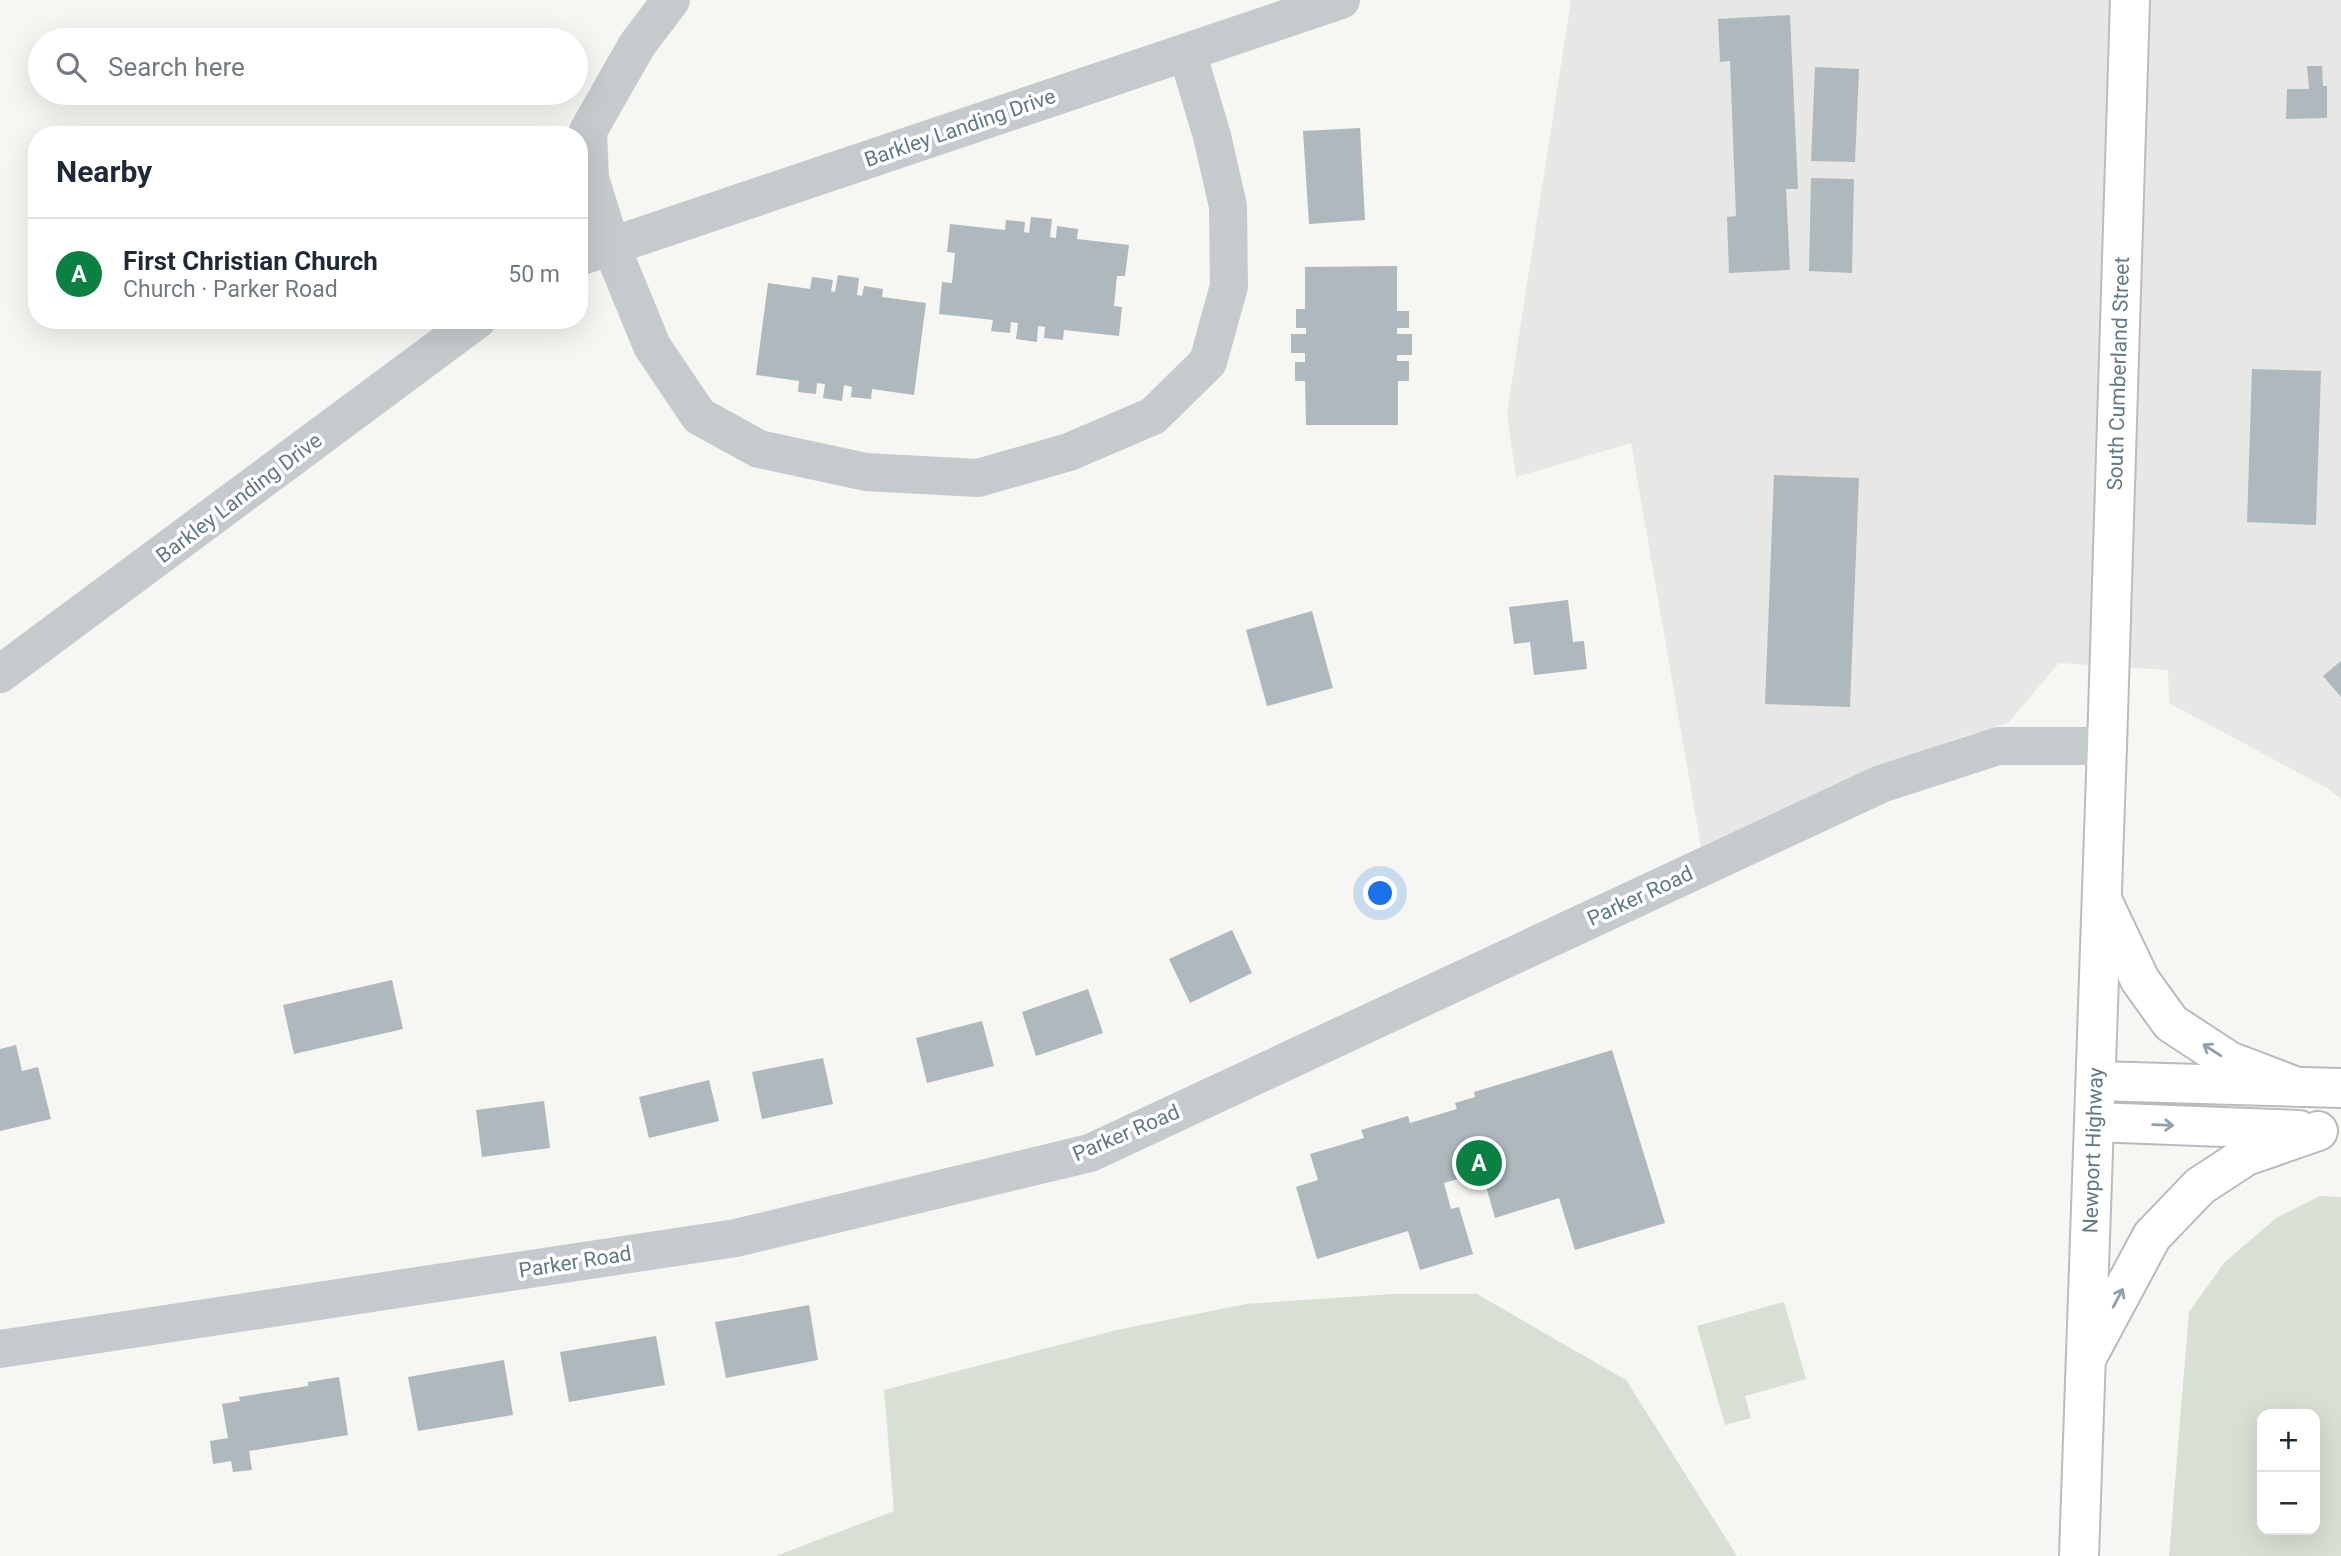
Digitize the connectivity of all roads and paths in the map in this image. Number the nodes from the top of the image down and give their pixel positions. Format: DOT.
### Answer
graph roads {
  1 [pos="671,0"];
  2 [pos="1341,0"];
  3 [pos="2130,0"];
  4 [pos="1187,52"];
  5 [pos="595,251"];
  6 [pos="465,329"];
  7 [pos="0,674"];
  8 [pos="2107,746"];
  9 [pos="2102,900"];
  10 [pos="2096,1081"];
  11 [pos="2297,1087"];
  12 [pos="2341,1088"];
  13 [pos="2094,1122"];
  14 [pos="2329,1131"];
  15 [pos="0,1349"];
  16 [pos="2086,1359"];
  17 [pos="2079,1556"];
  1 -- 5 [label="street"];
  2 -- 4 [label="street, Barkley Landing Drive"];
  3 -- 8 [label="main road, South Cumberland Street"];
  4 -- 5 [label="street, Barkley Landing Drive"];
  4 -- 5 [label="street"];
  6 -- 7 [label="street, Barkley Landing Drive"];
  8 -- 9 [label="main road, Newport Highway"];
  8 -- 15 [label="street, Parker Road"];
  9 -- 10 [label="main road, Newport Highway"];
  11 -- 9 [label="main road, one-way"];
  10 -- 11 [label="main road"];
  10 -- 13 [label="main road, Newport Highway"];
  11 -- 12 [label="main road"];
  13 -- 14 [label="main road, one-way"];
  13 -- 16 [label="main road, Newport Highway"];
  16 -- 14 [label="main road, one-way"];
  16 -- 17 [label="main road, Newport Highway"];
}
